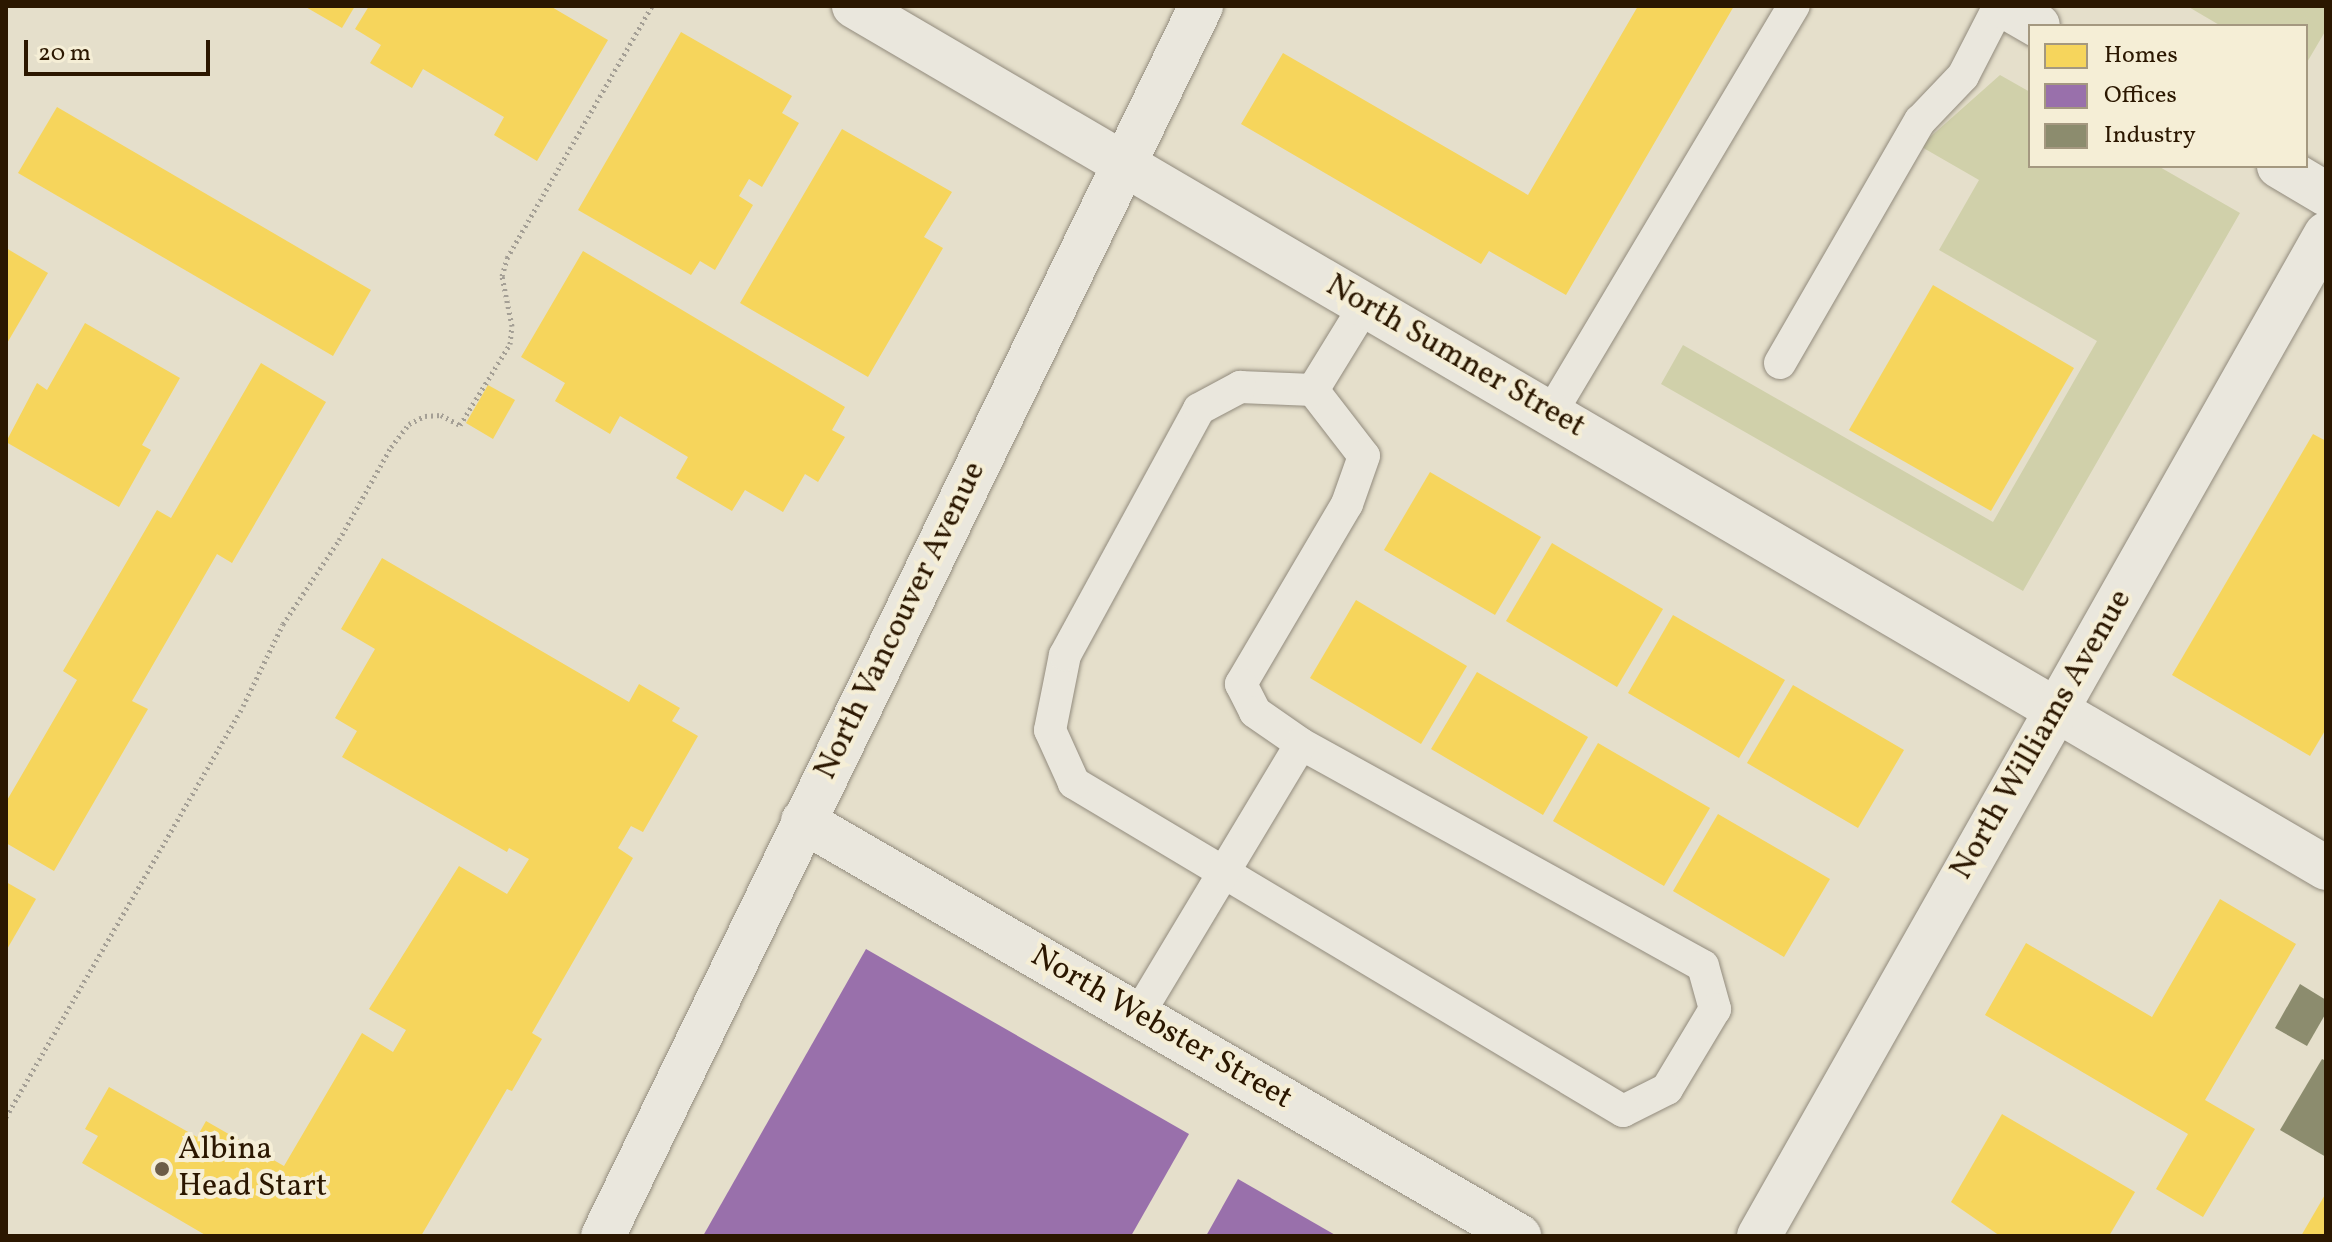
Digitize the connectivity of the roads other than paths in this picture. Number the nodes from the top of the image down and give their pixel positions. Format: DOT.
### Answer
graph roads {
  1 [pos="854,6"];
  2 [pos="1201,6"];
  3 [pos="1794,6"];
  4 [pos="2001,6"];
  5 [pos="2034,24"];
  6 [pos="1124,162"];
  7 [pos="2282,168"];
  8 [pos="2326,194"];
  9 [pos="2326,234"];
  10 [pos="1366,304"];
  11 [pos="1780,363"];
  12 [pos="1313,390"];
  13 [pos="1551,413"];
  14 [pos="2056,710"];
  15 [pos="1301,744"];
  16 [pos="803,821"];
  17 [pos="2326,868"];
  18 [pos="1223,875"];
  19 [pos="1138,1015"];
  20 [pos="603,1236"];
  21 [pos="1519,1236"];
  22 [pos="1759,1236"];
  1 -- 6 [label="street, North Sumner Street"];
  2 -- 6 [label="street, North Vancouver Avenue"];
  3 -- 13 [label="lane"];
  4 -- 5 [label="street"];
  4 -- 11 [label="lane"];
  6 -- 10 [label="street, North Sumner Street"];
  6 -- 16 [label="street, North Vancouver Avenue"];
  7 -- 8 [label="street"];
  9 -- 14 [label="street, North Williams Avenue"];
  10 -- 12 [label="lane"];
  10 -- 13 [label="street, North Sumner Street"];
  12 -- 15 [label="lane"];
  12 -- 18 [label="lane"];
  13 -- 14 [label="street, North Sumner Street"];
  14 -- 17 [label="street, North Sumner Street"];
  14 -- 22 [label="street, North Williams Avenue"];
  15 -- 18 [label="lane"];
  15 -- 18 [label="lane"];
  16 -- 19 [label="street, North Webster Street"];
  16 -- 20 [label="street, North Vancouver Avenue"];
  18 -- 19 [label="lane"];
  19 -- 21 [label="street, North Webster Street"];
}
